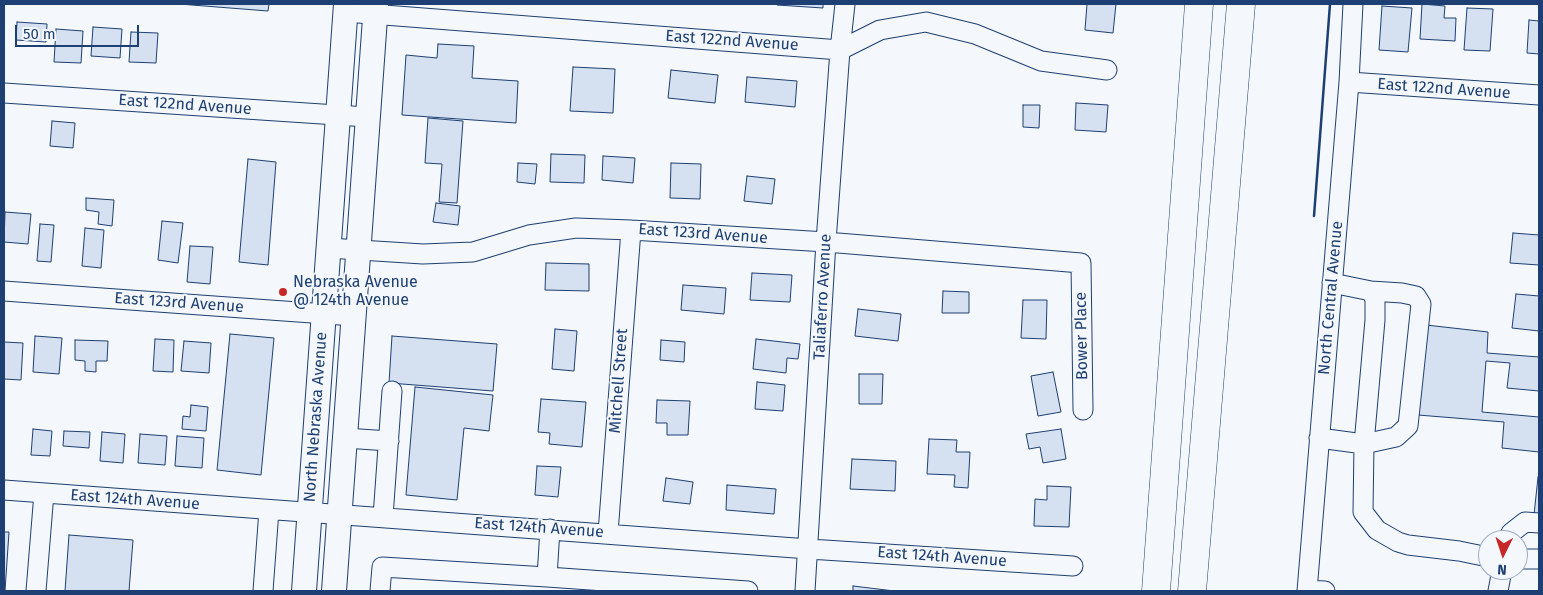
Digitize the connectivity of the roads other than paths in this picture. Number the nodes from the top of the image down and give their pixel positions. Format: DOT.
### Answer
graph roads {
  1 [pos="845,4"];
  2 [pos="1184,4"];
  3 [pos="1199,4"];
  4 [pos="1241,4"];
  5 [pos="1258,4"];
  6 [pos="1353,4"];
  7 [pos="345,8"];
  8 [pos="375,9"];
  9 [pos="840,50"];
  10 [pos="1108,70"];
  11 [pos="1349,82"];
  12 [pos="1192,88"];
  13 [pos="4,93"];
  14 [pos="1539,95"];
  15 [pos="1234,108"];
  16 [pos="338,114"];
  17 [pos="367,117"];
  18 [pos="631,230"];
  19 [pos="826,242"];
  20 [pos="328,248"];
  21 [pos="358,249"];
  22 [pos="1081,263"];
  23 [pos="1332,283"];
  24 [pos="4,291"];
  25 [pos="1370,292"];
  26 [pos="324,314"];
  27 [pos="354,316"];
  28 [pos="392,391"];
  29 [pos="1083,410"];
  30 [pos="345,438"];
  31 [pos="1319,438"];
  32 [pos="389,441"];
  33 [pos="1364,444"];
  34 [pos="4,490"];
  35 [pos="44,493"];
  36 [pos="269,510"];
  37 [pos="310,513"];
  38 [pos="340,514"];
  39 [pos="383,517"];
  40 [pos="1539,523"];
  41 [pos="550,529"];
  42 [pos="1516,530"];
  43 [pos="608,533"];
  44 [pos="809,549"];
  45 [pos="1478,555"];
  46 [pos="1073,566"];
  47 [pos="548,578"];
  48 [pos="574,585"];
  49 [pos="36,591"];
  50 [pos="262,591"];
  51 [pos="304,591"];
  52 [pos="334,591"];
  53 [pos="380,591"];
  54 [pos="748,591"];
  55 [pos="806,591"];
  56 [pos="1156,591"];
  57 [pos="1192,591"];
  58 [pos="1307,591"];
  59 [pos="1326,591"];
  1 -- 9 [label="street, Taliaferro Avenue"];
  2 -- 12 [label="highway"];
  3 -- 12 [label="highway"];
  4 -- 15 [label="highway"];
  5 -- 15 [label="highway"];
  6 -- 11 [label="street, North Central Avenue"];
  7 -- 8 [label="street, East 122nd Avenue"];
  7 -- 16 [label="main road, North Nebraska Avenue"];
  8 -- 9 [label="street, East 122nd Avenue"];
  8 -- 17 [label="main road, North Nebraska Avenue"];
  9 -- 10 [label="street"];
  9 -- 19 [label="street, Taliaferro Avenue"];
  11 -- 14 [label="street, East 122nd Avenue"];
  11 -- 23 [label="street, North Central Avenue"];
  12 -- 56 [label="highway"];
  13 -- 16 [label="street, East 122nd Avenue"];
  15 -- 57 [label="highway"];
  16 -- 17 [label="street, East 122nd Avenue"];
  16 -- 20 [label="main road, North Nebraska Avenue"];
  17 -- 21 [label="main road, North Nebraska Avenue"];
  18 -- 19 [label="street, East 123rd Avenue"];
  18 -- 21 [label="street, East 123rd Avenue"];
  18 -- 43 [label="street, Mitchell Street"];
  19 -- 22 [label="street, East 123rd Avenue"];
  19 -- 44 [label="street, Taliaferro Avenue"];
  20 -- 21 [label="street, East 123rd Avenue"];
  20 -- 26 [label="main road, North Nebraska Avenue"];
  21 -- 27 [label="main road, North Nebraska Avenue"];
  22 -- 29 [label="street, Bower Place"];
  23 -- 25 [label="street"];
  23 -- 31 [label="street, North Central Avenue"];
  24 -- 26 [label="street, East 123rd Avenue"];
  25 -- 33 [label="street"];
  25 -- 33 [label="street"];
  26 -- 27 [label="street, East 123rd Avenue"];
  26 -- 37 [label="main road, North Nebraska Avenue"];
  27 -- 30 [label="main road, North Nebraska Avenue"];
  28 -- 32 [label="street"];
  30 -- 32 [label="street"];
  30 -- 38 [label="main road, North Nebraska Avenue"];
  31 -- 33 [label="street"];
  31 -- 58 [label="street, North Central Avenue"];
  32 -- 39 [label="street"];
  33 -- 45 [label="street"];
  34 -- 35 [label="street, East 124th Avenue"];
  35 -- 36 [label="street, East 124th Avenue"];
  35 -- 49 [label="street"];
  36 -- 37 [label="street, East 124th Avenue"];
  36 -- 50 [label="street"];
  37 -- 38 [label="street, East 124th Avenue"];
  37 -- 51 [label="main road, North Nebraska Avenue"];
  38 -- 39 [label="street, East 124th Avenue"];
  38 -- 52 [label="main road, North Nebraska Avenue"];
  39 -- 41 [label="street, East 124th Avenue"];
  40 -- 42 [label="street"];
  41 -- 43 [label="street, East 124th Avenue"];
  41 -- 47 [label="street"];
  43 -- 44 [label="street, East 124th Avenue"];
  44 -- 46 [label="street, East 124th Avenue"];
  44 -- 55 [label="street, Taliaferro Avenue"];
  47 -- 48 [label="street"];
  47 -- 53 [label="street"];
  48 -- 54 [label="street"];
  58 -- 59 [label="street"];
}
